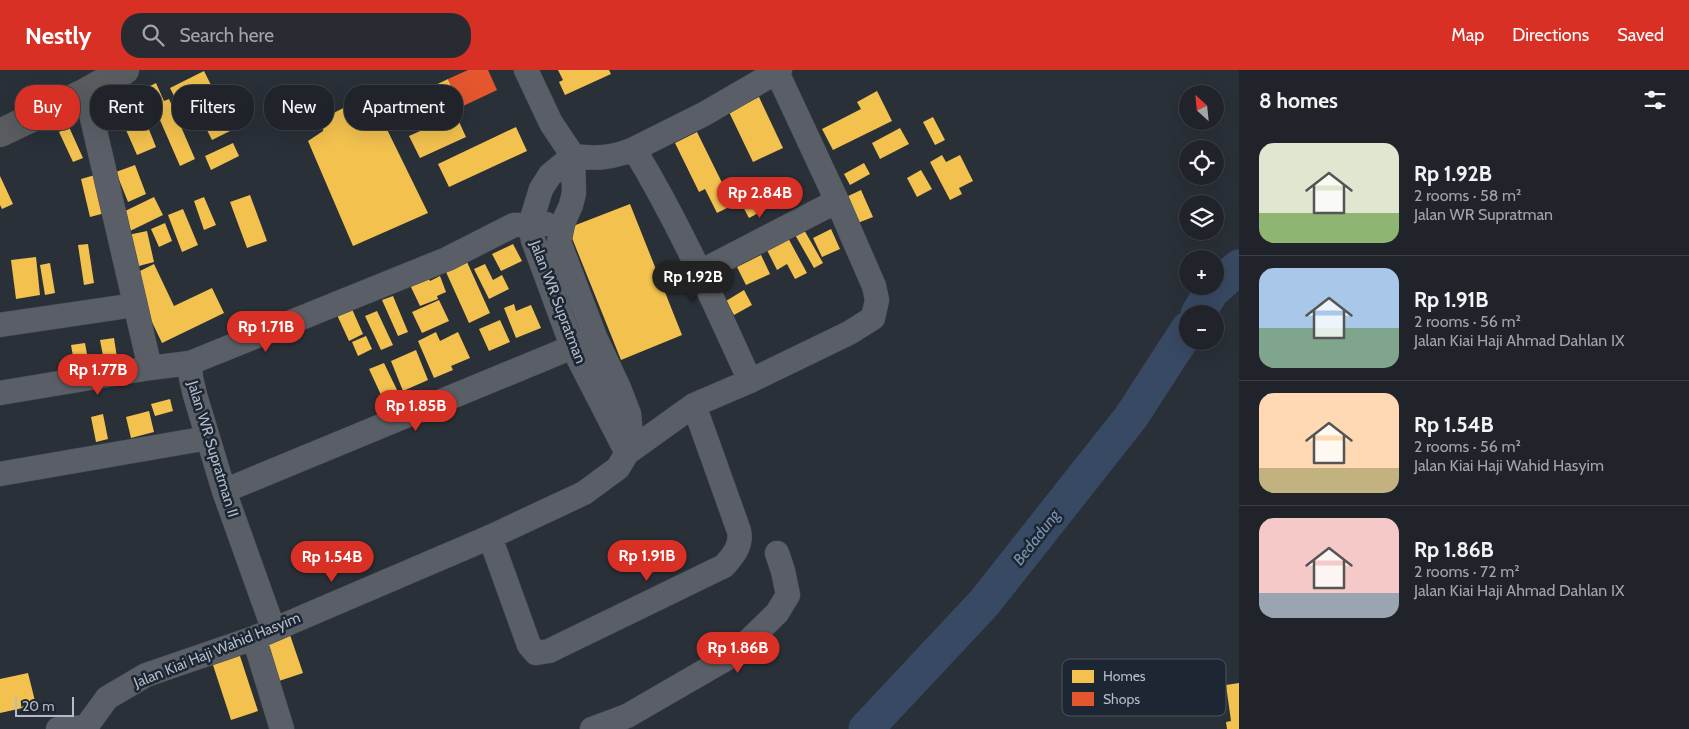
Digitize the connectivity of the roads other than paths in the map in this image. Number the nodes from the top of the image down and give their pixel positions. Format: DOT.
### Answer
graph roads {
  1 [pos="124,70"];
  2 [pos="526,70"];
  3 [pos="778,71"];
  4 [pos="86,92"];
  5 [pos="0,133"];
  6 [pos="634,149"];
  7 [pos="573,156"];
  8 [pos="837,201"];
  9 [pos="563,223"];
  10 [pos="530,224"];
  11 [pos="700,272"];
  12 [pos="135,305"];
  13 [pos="0,325"];
  14 [pos="595,337"];
  15 [pos="572,346"];
  16 [pos="190,363"];
  17 [pos="150,368"];
  18 [pos="750,380"];
  19 [pos="0,393"];
  20 [pos="694,405"];
  21 [pos="208,438"];
  22 [pos="627,453"];
  23 [pos="0,474"];
  24 [pos="224,491"];
  25 [pos="490,537"];
  26 [pos="776,553"];
  27 [pos="264,633"];
  28 [pos="86,728"];
  29 [pos="58,729"];
  30 [pos="282,729"];
  31 [pos="592,729"];
  1 -- 4 [label="highway"];
  2 -- 7 [label="street"];
  3 -- 6 [label="street"];
  3 -- 8 [label="street"];
  4 -- 5 [label="highway"];
  4 -- 12 [label="street"];
  6 -- 7 [label="street"];
  6 -- 11 [label="street"];
  7 -- 9 [label="street, Jalan WR Supratman"];
  7 -- 10 [label="street, Jalan WR Supratman"];
  8 -- 11 [label="street"];
  8 -- 18 [label="street"];
  9 -- 10 [label="street, Jalan WR Supratman II"];
  9 -- 14 [label="street, Jalan WR Supratman"];
  10 -- 15 [label="street, Jalan WR Supratman"];
  10 -- 16 [label="street, Jalan WR Supratman II"];
  11 -- 18 [label="street"];
  12 -- 13 [label="street"];
  12 -- 17 [label="street"];
  14 -- 15 [label="street"];
  14 -- 22 [label="street, Jalan WR Supratman"];
  15 -- 22 [label="street, Jalan WR Supratman"];
  15 -- 24 [label="street"];
  16 -- 17 [label="street"];
  16 -- 21 [label="street, Jalan WR Supratman II"];
  17 -- 19 [label="street"];
  18 -- 20 [label="street"];
  20 -- 22 [label="street"];
  20 -- 25 [label="street"];
  21 -- 23 [label="street"];
  21 -- 24 [label="street, Jalan WR Supratman II"];
  22 -- 25 [label="street, Jalan Kiai Haji Wahid Hasyim"];
  24 -- 27 [label="street, Jalan WR Supratman II"];
  25 -- 27 [label="street, Jalan Kiai Haji Wahid Hasyim"];
  26 -- 31 [label="street"];
  27 -- 28 [label="street, Jalan Kiai Haji Wahid Hasyim"];
  27 -- 30 [label="street, Jalan WR Supratman II"];
  28 -- 29 [label="street"];
}
